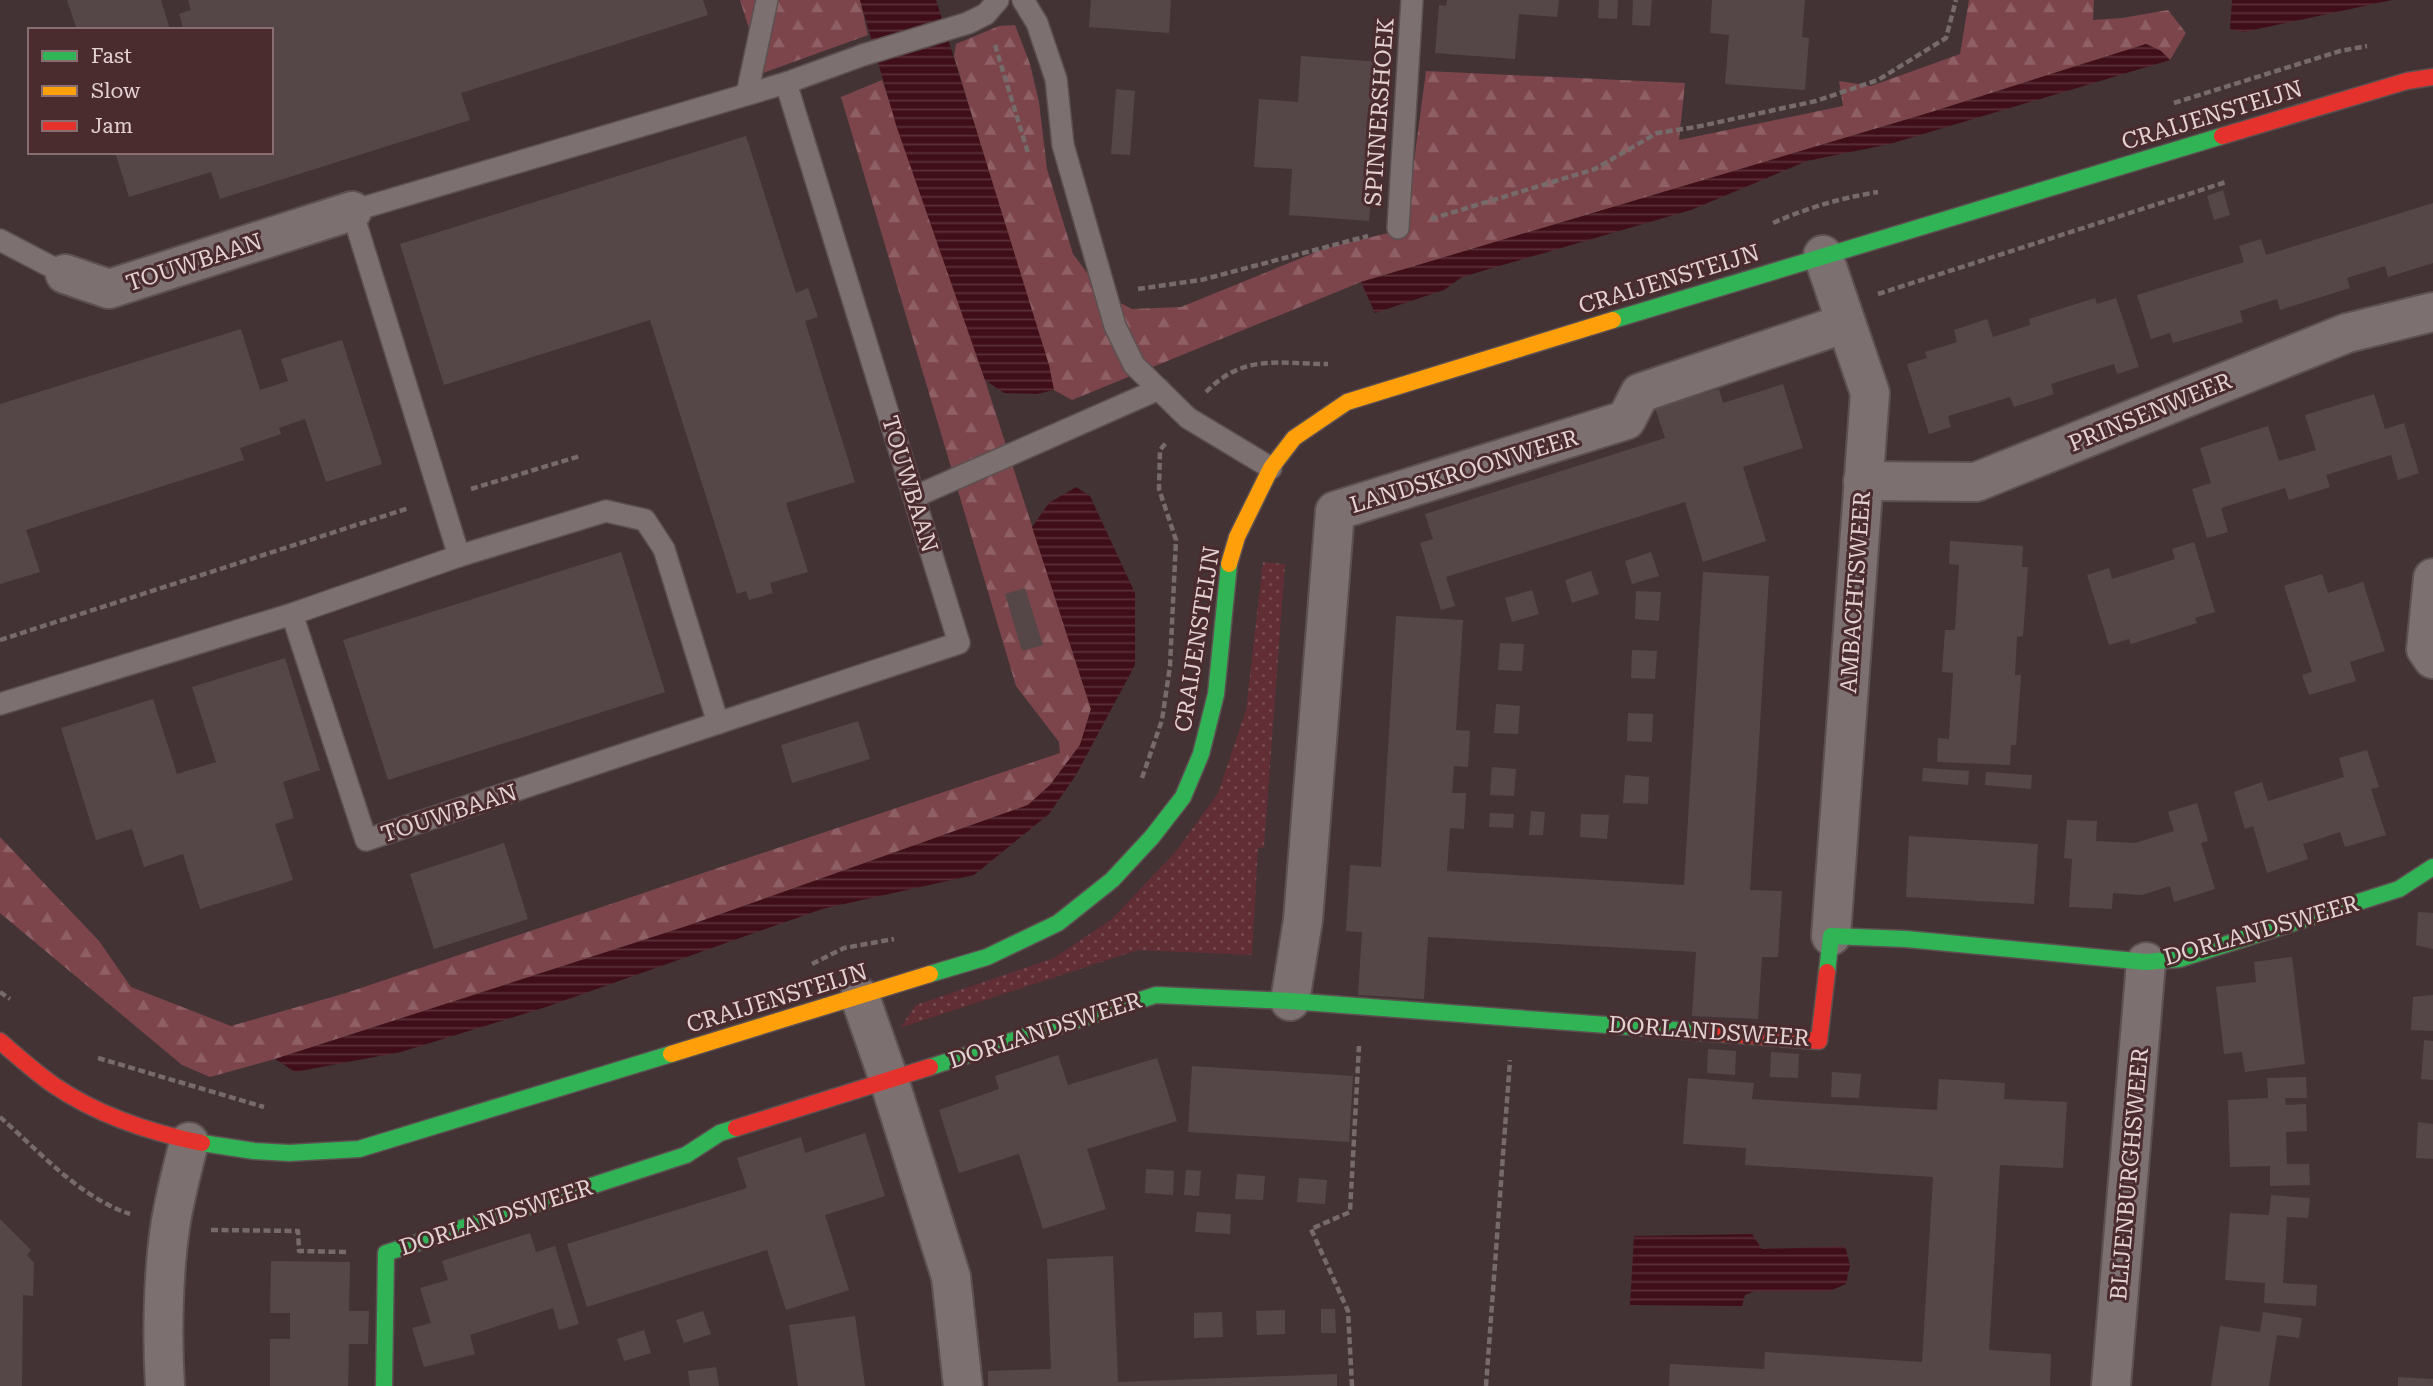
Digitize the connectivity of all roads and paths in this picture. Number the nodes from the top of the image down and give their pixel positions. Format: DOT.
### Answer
graph roads {
  1 [pos="767,0"];
  2 [pos="998,0"];
  3 [pos="1023,0"];
  4 [pos="1412,0"];
  5 [pos="2433,77"];
  6 [pos="786,83"];
  7 [pos="747,94"];
  8 [pos="2231,181"];
  9 [pos="352,211"];
  10 [pos="1398,228"];
  11 [pos="0,240"];
  12 [pos="1823,255"];
  13 [pos="65,274"];
  14 [pos="2433,312"];
  15 [pos="1843,315"];
  16 [pos="1159,389"];
  17 [pos="580,456"];
  18 [pos="1271,468"];
  19 [pos="1863,481"];
  20 [pos="914,497"];
  21 [pos="441,498"];
  22 [pos="459,556"];
  23 [pos="2433,578"];
  24 [pos="292,614"];
  25 [pos="0,640"];
  26 [pos="2433,659"];
  27 [pos="0,704"];
  28 [pos="718,723"];
  29 [pos="2433,867"];
  30 [pos="1831,936"];
  31 [pos="2146,962"];
  32 [pos="860,997"];
  33 [pos="1290,1001"];
  34 [pos="1362,1006"];
  35 [pos="1514,1017"];
  36 [pos="0,1041"];
  37 [pos="889,1080"];
  38 [pos="189,1142"];
  39 [pos="165,1386"];
  40 [pos="384,1386"];
  41 [pos="963,1386"];
  42 [pos="1352,1386"];
  43 [pos="1486,1386"];
  44 [pos="2111,1386"];
  1 -- 7 [label="lane"];
  2 -- 6 [label="lane, TOUWBAAN"];
  3 -- 16 [label="lane"];
  4 -- 10 [label="lane, SPINNERSHOEK"];
  5 -- 12 [label="street, CRAIJENSTEIJN"];
  6 -- 7 [label="lane, TOUWBAAN"];
  6 -- 20 [label="lane, TOUWBAAN"];
  7 -- 9 [label="lane, TOUWBAAN"];
  8 -- 15 [label="path"];
  9 -- 13 [label="street, TOUWBAAN"];
  9 -- 21 [label="lane"];
  11 -- 13 [label="lane, TOUWBAAN"];
  12 -- 15 [label="street, AMBACHTSWEER"];
  12 -- 18 [label="street, CRAIJENSTEIJN"];
  14 -- 19 [label="street, PRINSENWEER"];
  15 -- 19 [label="street, AMBACHTSWEER"];
  15 -- 33 [label="street, LANDSKROONWEER"];
  16 -- 18 [label="lane"];
  16 -- 20 [label="lane"];
  17 -- 21 [label="path"];
  18 -- 32 [label="street, CRAIJENSTEIJN"];
  19 -- 30 [label="street, AMBACHTSWEER"];
  20 -- 28 [label="lane, TOUWBAAN"];
  21 -- 22 [label="lane"];
  21 -- 25 [label="path"];
  22 -- 24 [label="lane"];
  22 -- 28 [label="lane"];
  23 -- 26 [label="street"];
  24 -- 27 [label="lane"];
  24 -- 28 [label="lane, TOUWBAAN"];
  29 -- 31 [label="street, DORLANDSWEER"];
  30 -- 31 [label="street, DORLANDSWEER"];
  30 -- 35 [label="street, DORLANDSWEER"];
  31 -- 44 [label="street, BLIJENBURGHSWEER"];
  32 -- 37 [label="street"];
  32 -- 38 [label="street, CRAIJENSTEIJN"];
  33 -- 34 [label="street, DORLANDSWEER"];
  33 -- 37 [label="street, DORLANDSWEER"];
  34 -- 35 [label="street, DORLANDSWEER"];
  34 -- 42 [label="path"];
  35 -- 43 [label="path"];
  36 -- 38 [label="street, CRAIJENSTEIJN"];
  37 -- 40 [label="street, DORLANDSWEER"];
  37 -- 41 [label="street"];
  38 -- 39 [label="street"];
}
